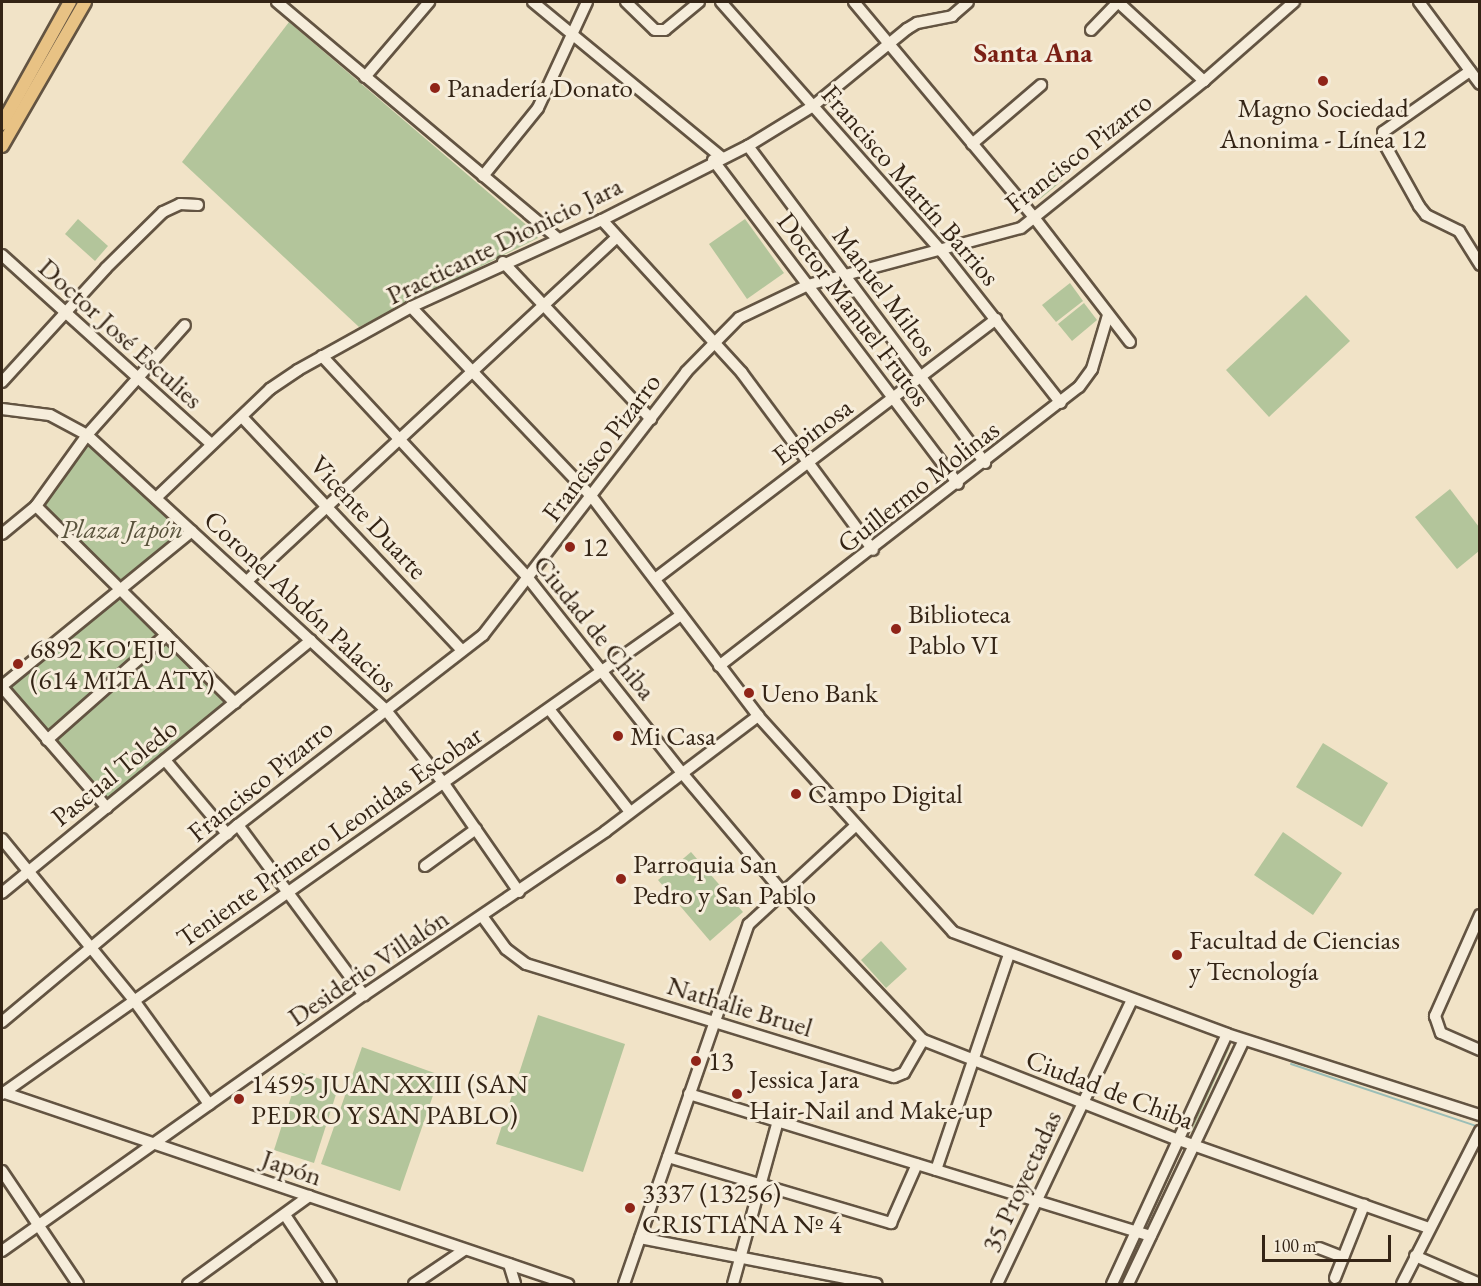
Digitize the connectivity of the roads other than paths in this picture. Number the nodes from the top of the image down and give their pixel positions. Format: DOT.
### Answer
graph roads {
  1 [pos="70,2"];
  2 [pos="85,2"];
  3 [pos="277,2"];
  4 [pos="429,2"];
  5 [pos="533,2"];
  6 [pos="543,2"];
  7 [pos="587,2"];
  8 [pos="626,2"];
  9 [pos="699,2"];
  10 [pos="721,2"];
  11 [pos="854,2"];
  12 [pos="968,2"];
  13 [pos="1118,2"];
  14 [pos="1294,2"];
  15 [pos="1419,2"];
  16 [pos="1091,30"];
  17 [pos="574,32"];
  18 [pos="54,42"];
  19 [pos="887,45"];
  20 [pos="1470,71"];
  21 [pos="365,77"];
  22 [pos="1204,81"];
  23 [pos="1479,84"];
  24 [pos="1041,85"];
  25 [pos="813,106"];
  26 [pos="2,124"];
  27 [pos="3,140"];
  28 [pos="972,144"];
  29 [pos="748,146"];
  30 [pos="720,157"];
  31 [pos="483,176"];
  32 [pos="198,205"];
  33 [pos="602,220"];
  34 [pos="1036,220"];
  35 [pos="618,237"];
  36 [pos="558,239"];
  37 [pos="942,252"];
  38 [pos="2,255"];
  39 [pos="503,262"];
  40 [pos="1479,265"];
  41 [pos="845,276"];
  42 [pos="808,285"];
  43 [pos="545,305"];
  44 [pos="411,308"];
  45 [pos="65,313"];
  46 [pos="1108,315"];
  47 [pos="996,319"];
  48 [pos="185,326"];
  49 [pos="714,341"];
  50 [pos="1130,342"];
  51 [pos="322,356"];
  52 [pos="472,371"];
  53 [pos="920,376"];
  54 [pos="138,379"];
  55 [pos="2,382"];
  56 [pos="893,398"];
  57 [pos="1060,403"];
  58 [pos="2,409"];
  59 [pos="242,417"];
  60 [pos="651,419"];
  61 [pos="87,435"];
  62 [pos="400,437"];
  63 [pos="211,444"];
  64 [pos="808,463"];
  65 [pos="985,463"];
  66 [pos="958,484"];
  67 [pos="592,497"];
  68 [pos="156,498"];
  69 [pos="328,504"];
  70 [pos="36,506"];
  71 [pos="192,531"];
  72 [pos="2,534"];
  73 [pos="873,550"];
  74 [pos="528,578"];
  75 [pos="655,579"];
  76 [pos="247,581"];
  77 [pos="120,590"];
  78 [pos="681,615"];
  79 [pos="166,635"];
  80 [pos="311,640"];
  81 [pos="461,649"];
  82 [pos="719,666"];
  83 [pos="604,671"];
  84 [pos="2,686"];
  85 [pos="235,703"];
  86 [pos="385,709"];
  87 [pos="549,709"];
  88 [pos="758,716"];
  89 [pos="48,740"];
  90 [pos="165,760"];
  91 [pos="682,773"];
  92 [pos="445,785"];
  93 [pos="107,808"];
  94 [pos="630,812"];
  95 [pos="238,825"];
  96 [pos="854,826"];
  97 [pos="476,829"];
  98 [pos="227,834"];
  99 [pos="2,839"];
  100 [pos="424,866"];
  101 [pos="28,871"];
  102 [pos="781,890"];
  103 [pos="291,892"];
  104 [pos="519,892"];
  105 [pos="2,893"];
  106 [pos="1479,915"];
  107 [pos="482,916"];
  108 [pos="92,946"];
  109 [pos="1009,954"];
  110 [pos="364,995"];
  111 [pos="133,999"];
  112 [pos="1132,999"];
  113 [pos="2,1022"];
  114 [pos="714,1022"];
  115 [pos="1227,1034"];
  116 [pos="923,1040"];
  117 [pos="1244,1040"];
  118 [pos="1479,1050"];
  119 [pos="973,1060"];
  120 [pos="2,1093"];
  121 [pos="690,1094"];
  122 [pos="1082,1102"];
  123 [pos="209,1104"];
  124 [pos="1479,1115"];
  125 [pos="778,1121"];
  126 [pos="1479,1131"];
  127 [pos="1176,1138"];
  128 [pos="154,1144"];
  129 [pos="1196,1145"];
  130 [pos="668,1157"];
  131 [pos="917,1164"];
  132 [pos="936,1170"];
  133 [pos="2,1171"];
  134 [pos="758,1185"];
  135 [pos="309,1196"];
  136 [pos="1037,1201"];
  137 [pos="1364,1205"];
  138 [pos="285,1215"];
  139 [pos="38,1225"];
  140 [pos="1429,1228"];
  141 [pos="1137,1231"];
  142 [pos="1151,1236"];
  143 [pos="640,1238"];
  144 [pos="1319,1248"];
  145 [pos="464,1250"];
  146 [pos="2,1251"];
  147 [pos="1415,1256"];
  148 [pos="738,1257"];
  149 [pos="1344,1257"];
  150 [pos="509,1264"];
  151 [pos="1335,1278"];
  152 [pos="858,1283"];
  153 [pos="78,1284"];
  154 [pos="188,1284"];
  155 [pos="331,1284"];
  156 [pos="415,1284"];
  157 [pos="515,1284"];
  158 [pos="568,1284"];
  159 [pos="624,1284"];
  160 [pos="733,1284"];
  161 [pos="877,1284"];
  162 [pos="997,1284"];
  163 [pos="1112,1284"];
  164 [pos="1128,1284"];
  165 [pos="1401,1284"];
  166 [pos="1479,1284"];
  1 -- 18 [label="main road"];
  2 -- 18 [label="main road"];
  3 -- 21 [label="street"];
  4 -- 21 [label="street"];
  5 -- 17 [label="street"];
  6 -- 17 [label="street"];
  7 -- 17 [label="street"];
  8 -- 9 [label="street"];
  10 -- 25 [label="street, Francisco Martín Barrios"];
  11 -- 19 [label="street"];
  12 -- 19 [label="street, Practicante Dionicio Jara"];
  13 -- 16 [label="street"];
  13 -- 22 [label="street"];
  14 -- 22 [label="street, Francisco Pizarro"];
  15 -- 20 [label="street"];
  17 -- 30 [label="street, Doctor Manuel Frutos"];
  17 -- 31 [label="street"];
  18 -- 26 [label="main road"];
  18 -- 27 [label="main road"];
  19 -- 25 [label="street, Practicante Dionicio Jara"];
  19 -- 28 [label="street"];
  20 -- 23 [label="street"];
  20 -- 40 [label="street"];
  21 -- 31 [label="street"];
  22 -- 34 [label="street, Francisco Pizarro"];
  24 -- 28 [label="street"];
  25 -- 29 [label="street, Practicante Dionicio Jara"];
  25 -- 37 [label="street, Francisco Martín Barrios"];
  28 -- 34 [label="street"];
  29 -- 30 [label="street, Practicante Dionicio Jara"];
  29 -- 41 [label="street, Manuel Miltos"];
  30 -- 33 [label="street, Practicante Dionicio Jara"];
  30 -- 42 [label="street, Doctor Manuel Frutos"];
  31 -- 36 [label="street"];
  32 -- 45 [label="street"];
  33 -- 35 [label="street"];
  33 -- 36 [label="street, Practicante Dionicio Jara"];
  34 -- 37 [label="street, Francisco Pizarro"];
  34 -- 46 [label="street"];
  35 -- 43 [label="street"];
  35 -- 49 [label="street"];
  36 -- 39 [label="street, Practicante Dionicio Jara"];
  37 -- 41 [label="street, Francisco Pizarro"];
  37 -- 47 [label="street, Francisco Martín Barrios"];
  38 -- 45 [label="street, Doctor José Esculies"];
  39 -- 43 [label="street"];
  39 -- 44 [label="street, Practicante Dionicio Jara"];
  41 -- 42 [label="street, Francisco Pizarro"];
  41 -- 53 [label="street, Manuel Miltos"];
  42 -- 49 [label="street, Francisco Pizarro"];
  42 -- 56 [label="street, Doctor Manuel Frutos"];
  43 -- 52 [label="street"];
  43 -- 60 [label="street"];
  44 -- 51 [label="street, Practicante Dionicio Jara"];
  44 -- 52 [label="street"];
  45 -- 54 [label="street, Doctor José Esculies"];
  45 -- 55 [label="street"];
  46 -- 50 [label="street"];
  46 -- 57 [label="street, Guillermo Molinas"];
  47 -- 53 [label="street, Espinosa"];
  47 -- 57 [label="street, Francisco Martín Barrios"];
  48 -- 54 [label="street"];
  49 -- 60 [label="street, Francisco Pizarro"];
  49 -- 64 [label="street"];
  51 -- 59 [label="street, Practicante Dionicio Jara"];
  51 -- 62 [label="street, Ciudad de Chiba"];
  52 -- 62 [label="street"];
  52 -- 67 [label="street"];
  53 -- 56 [label="street, Espinosa"];
  53 -- 65 [label="street, Manuel Miltos"];
  54 -- 61 [label="street"];
  54 -- 63 [label="street, Doctor José Esculies"];
  56 -- 64 [label="street, Espinosa"];
  56 -- 66 [label="street, Doctor Manuel Frutos"];
  57 -- 65 [label="street, Guillermo Molinas"];
  58 -- 61 [label="street, Coronel Abdón Palacios"];
  59 -- 63 [label="street, Practicante Dionicio Jara"];
  59 -- 69 [label="street, Vicente Duarte"];
  60 -- 67 [label="street, Francisco Pizarro"];
  61 -- 68 [label="street, Coronel Abdón Palacios"];
  61 -- 70 [label="street"];
  62 -- 69 [label="street"];
  62 -- 74 [label="street, Ciudad de Chiba"];
  63 -- 68 [label="street, Practicante Dionicio Jara"];
  64 -- 73 [label="street"];
  64 -- 75 [label="street, Espinosa"];
  65 -- 66 [label="street, Guillermo Molinas"];
  66 -- 73 [label="street, Guillermo Molinas"];
  67 -- 74 [label="street, Francisco Pizarro"];
  67 -- 75 [label="street"];
  68 -- 71 [label="street, Coronel Abdón Palacios"];
  69 -- 76 [label="street"];
  69 -- 81 [label="street, Vicente Duarte"];
  70 -- 72 [label="street"];
  70 -- 77 [label="street"];
  71 -- 76 [label="street, Coronel Abdón Palacios"];
  71 -- 77 [label="street"];
  73 -- 82 [label="street, Guillermo Molinas"];
  74 -- 81 [label="street, Francisco Pizarro"];
  74 -- 83 [label="street, Ciudad de Chiba"];
  75 -- 78 [label="street"];
  76 -- 80 [label="street, Coronel Abdón Palacios"];
  77 -- 79 [label="street"];
  77 -- 84 [label="street"];
  78 -- 82 [label="street"];
  78 -- 83 [label="street, Teniente Primero Leonidas Escobar"];
  79 -- 85 [label="street"];
  79 -- 89 [label="street"];
  80 -- 85 [label="street, Pascual Toledo"];
  80 -- 86 [label="street, Coronel Abdón Palacios"];
  81 -- 86 [label="street, Francisco Pizarro"];
  82 -- 88 [label="street"];
  83 -- 87 [label="street, Teniente Primero Leonidas Escobar"];
  83 -- 91 [label="street, Ciudad de Chiba"];
  84 -- 89 [label="street"];
  85 -- 90 [label="street, Pascual Toledo"];
  86 -- 92 [label="street, Coronel Abdón Palacios"];
  86 -- 95 [label="street, Francisco Pizarro"];
  87 -- 92 [label="street, Teniente Primero Leonidas Escobar"];
  87 -- 94 [label="street"];
  88 -- 91 [label="street, Desiderio Villalón"];
  88 -- 96 [label="street"];
  89 -- 93 [label="street"];
  90 -- 93 [label="street, Pascual Toledo"];
  90 -- 98 [label="street"];
  91 -- 94 [label="street, Desiderio Villalón"];
  91 -- 102 [label="street, Ciudad de Chiba"];
  92 -- 97 [label="street, Coronel Abdón Palacios"];
  92 -- 103 [label="street, Teniente Primero Leonidas Escobar"];
  93 -- 101 [label="street, Pascual Toledo"];
  94 -- 104 [label="street, Desiderio Villalón"];
  95 -- 98 [label="street, Francisco Pizarro"];
  95 -- 103 [label="street"];
  96 -- 102 [label="street"];
  96 -- 109 [label="street"];
  97 -- 100 [label="street"];
  97 -- 104 [label="street, Coronel Abdón Palacios"];
  98 -- 108 [label="street, Francisco Pizarro"];
  99 -- 101 [label="street"];
  101 -- 105 [label="street, Pascual Toledo"];
  101 -- 108 [label="street"];
  102 -- 114 [label="street"];
  102 -- 116 [label="street, Ciudad de Chiba"];
  103 -- 110 [label="street"];
  103 -- 111 [label="street, Teniente Primero Leonidas Escobar"];
  104 -- 107 [label="street, Desiderio Villalón"];
  106 -- 118 [label="street"];
  107 -- 110 [label="street, Desiderio Villalón"];
  107 -- 114 [label="street, Nathalie Bruel"];
  108 -- 111 [label="street"];
  108 -- 113 [label="street, Francisco Pizarro"];
  109 -- 112 [label="street"];
  109 -- 119 [label="street"];
  110 -- 123 [label="street, Desiderio Villalón"];
  111 -- 120 [label="street, Teniente Primero Leonidas Escobar"];
  111 -- 123 [label="street"];
  112 -- 115 [label="street"];
  112 -- 122 [label="street, 35 Proyectadas"];
  114 -- 116 [label="street, Nathalie Bruel"];
  114 -- 121 [label="street"];
  115 -- 117 [label="street"];
  115 -- 127 [label="street"];
  116 -- 119 [label="street, Ciudad de Chiba"];
  117 -- 124 [label="street"];
  117 -- 129 [label="street"];
  119 -- 122 [label="street, Ciudad de Chiba"];
  119 -- 132 [label="street"];
  120 -- 128 [label="street, Japón"];
  121 -- 125 [label="street"];
  121 -- 130 [label="street"];
  122 -- 127 [label="street, Ciudad de Chiba"];
  122 -- 136 [label="street, 35 Proyectadas"];
  123 -- 128 [label="street, Desiderio Villalón"];
  125 -- 131 [label="street"];
  125 -- 134 [label="street"];
  126 -- 140 [label="street"];
  127 -- 129 [label="street, Ciudad de Chiba"];
  127 -- 141 [label="street"];
  128 -- 135 [label="street, Japón"];
  128 -- 139 [label="street, Desiderio Villalón"];
  129 -- 137 [label="street, Ciudad de Chiba"];
  129 -- 142 [label="street"];
  130 -- 134 [label="street"];
  130 -- 143 [label="street"];
  131 -- 132 [label="street"];
  131 -- 134 [label="street"];
  132 -- 136 [label="street"];
  133 -- 139 [label="street"];
  134 -- 148 [label="street"];
  135 -- 138 [label="street"];
  135 -- 145 [label="street, Japón"];
  136 -- 141 [label="street"];
  136 -- 162 [label="street, 35 Proyectadas"];
  137 -- 140 [label="street, Ciudad de Chiba"];
  137 -- 149 [label="street"];
  138 -- 154 [label="street"];
  138 -- 155 [label="street"];
  139 -- 146 [label="street, Desiderio Villalón"];
  139 -- 153 [label="street"];
  140 -- 147 [label="street"];
  141 -- 142 [label="street"];
  141 -- 163 [label="street"];
  142 -- 164 [label="street"];
  143 -- 148 [label="street"];
  143 -- 159 [label="street"];
  144 -- 149 [label="street"];
  145 -- 150 [label="street, Japón"];
  145 -- 156 [label="street"];
  147 -- 165 [label="street"];
  147 -- 166 [label="street"];
  148 -- 152 [label="street"];
  148 -- 160 [label="street"];
  149 -- 151 [label="street"];
  150 -- 157 [label="street"];
  150 -- 158 [label="street, Japón"];
  152 -- 161 [label="street"];
}
